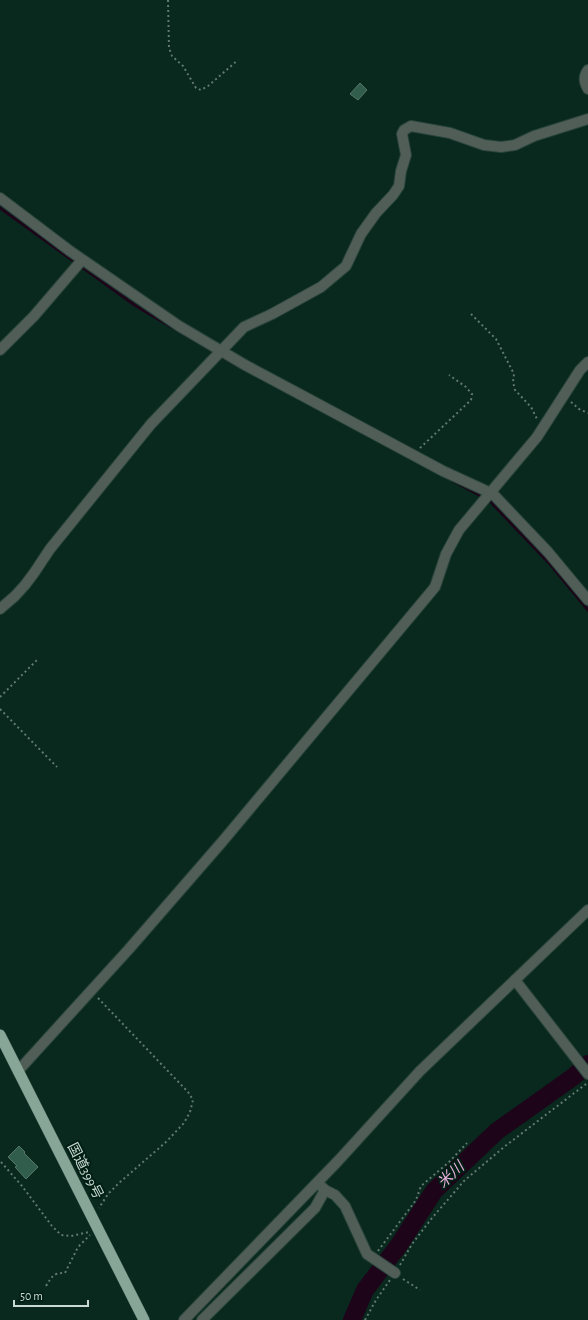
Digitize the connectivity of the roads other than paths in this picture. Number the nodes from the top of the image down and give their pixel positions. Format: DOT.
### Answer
graph roads {
  1 [pos="588,70"];
  2 [pos="588,89"];
  3 [pos="588,119"];
  4 [pos="0,198"];
  5 [pos="80,262"];
  6 [pos="0,350"];
  7 [pos="218,354"];
  8 [pos="588,362"];
  9 [pos="487,496"];
  10 [pos="588,600"];
  11 [pos="0,608"];
  12 [pos="588,910"];
  13 [pos="515,980"];
  14 [pos="0,1034"];
  15 [pos="18,1071"];
  16 [pos="588,1076"];
  17 [pos="318,1182"];
  18 [pos="325,1190"];
  19 [pos="385,1268"];
  20 [pos="188,1319"];
  21 [pos="144,1320"];
  22 [pos="202,1320"];
  1 -- 2 [label="street"];
  3 -- 7 [label="street"];
  4 -- 5 [label="street"];
  5 -- 6 [label="street"];
  5 -- 7 [label="street"];
  7 -- 9 [label="street"];
  7 -- 11 [label="street"];
  8 -- 9 [label="street"];
  9 -- 10 [label="street"];
  9 -- 15 [label="street"];
  12 -- 13 [label="street"];
  13 -- 16 [label="street"];
  13 -- 17 [label="street"];
  14 -- 15 [label="highway, 国道399号"];
  15 -- 21 [label="highway, 国道399号"];
  17 -- 18 [label="street"];
  17 -- 20 [label="street"];
  18 -- 19 [label="street"];
  18 -- 22 [label="street"];
}
